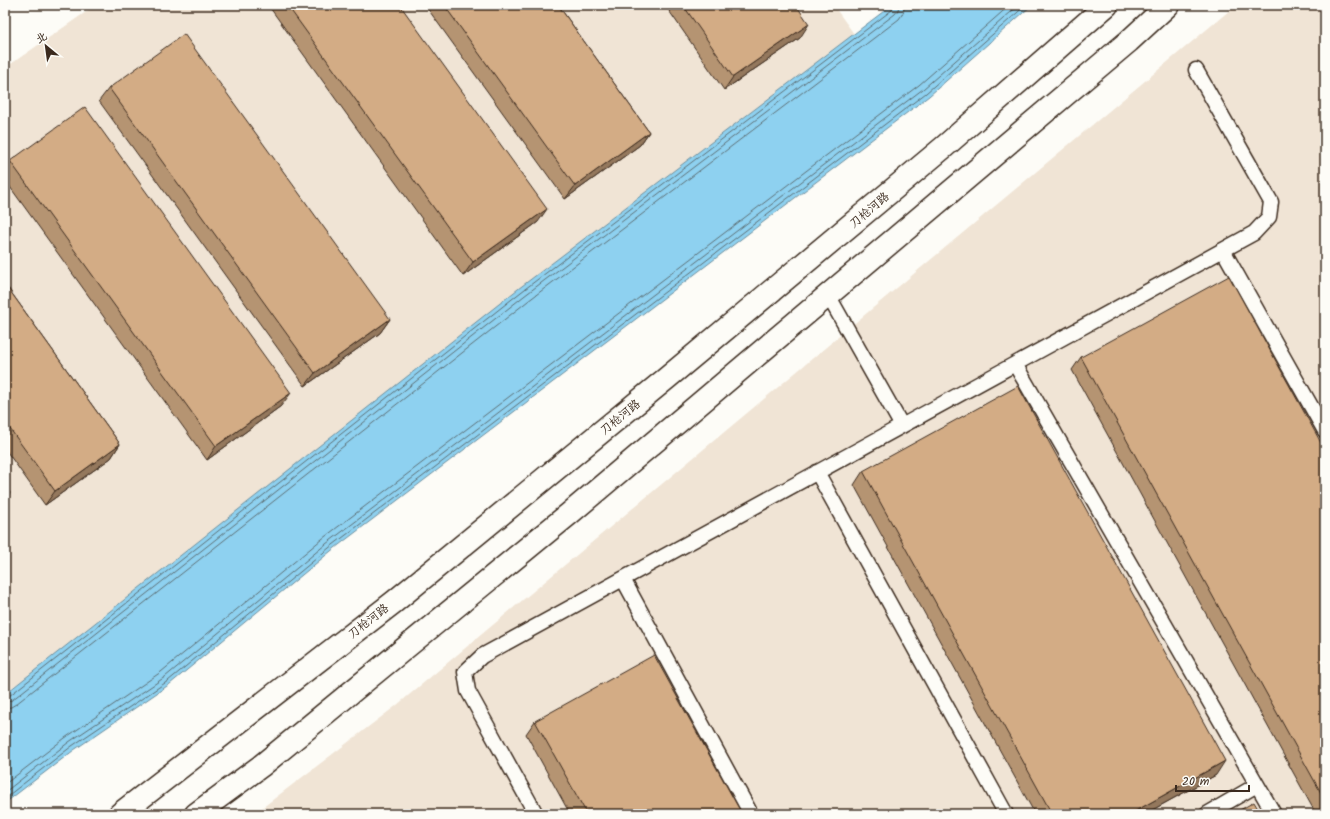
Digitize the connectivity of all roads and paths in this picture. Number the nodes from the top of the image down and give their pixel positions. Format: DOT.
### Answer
graph roads {
  1 [pos="1107,5"];
  2 [pos="1168,5"];
  3 [pos="1196,70"];
  4 [pos="1223,250"];
  5 [pos="828,295"];
  6 [pos="1016,364"];
  7 [pos="902,426"];
  8 [pos="1325,431"];
  9 [pos="817,472"];
  10 [pos="622,579"];
  11 [pos="1258,785"];
  12 [pos="120,814"];
  13 [pos="196,814"];
  14 [pos="536,814"];
  15 [pos="751,814"];
  16 [pos="1006,814"];
  17 [pos="1207,814"];
  18 [pos="1274,814"];
  1 -- 12 [label="street, 刀枪河路"];
  2 -- 5 [label="street"];
  3 -- 4 [label="lane"];
  4 -- 6 [label="lane"];
  4 -- 8 [label="lane"];
  5 -- 7 [label="lane"];
  5 -- 13 [label="street"];
  6 -- 7 [label="lane"];
  6 -- 11 [label="lane"];
  7 -- 9 [label="lane"];
  9 -- 10 [label="lane"];
  9 -- 16 [label="lane"];
  10 -- 14 [label="lane"];
  10 -- 15 [label="lane"];
  11 -- 17 [label="lane"];
  11 -- 18 [label="lane"];
}
